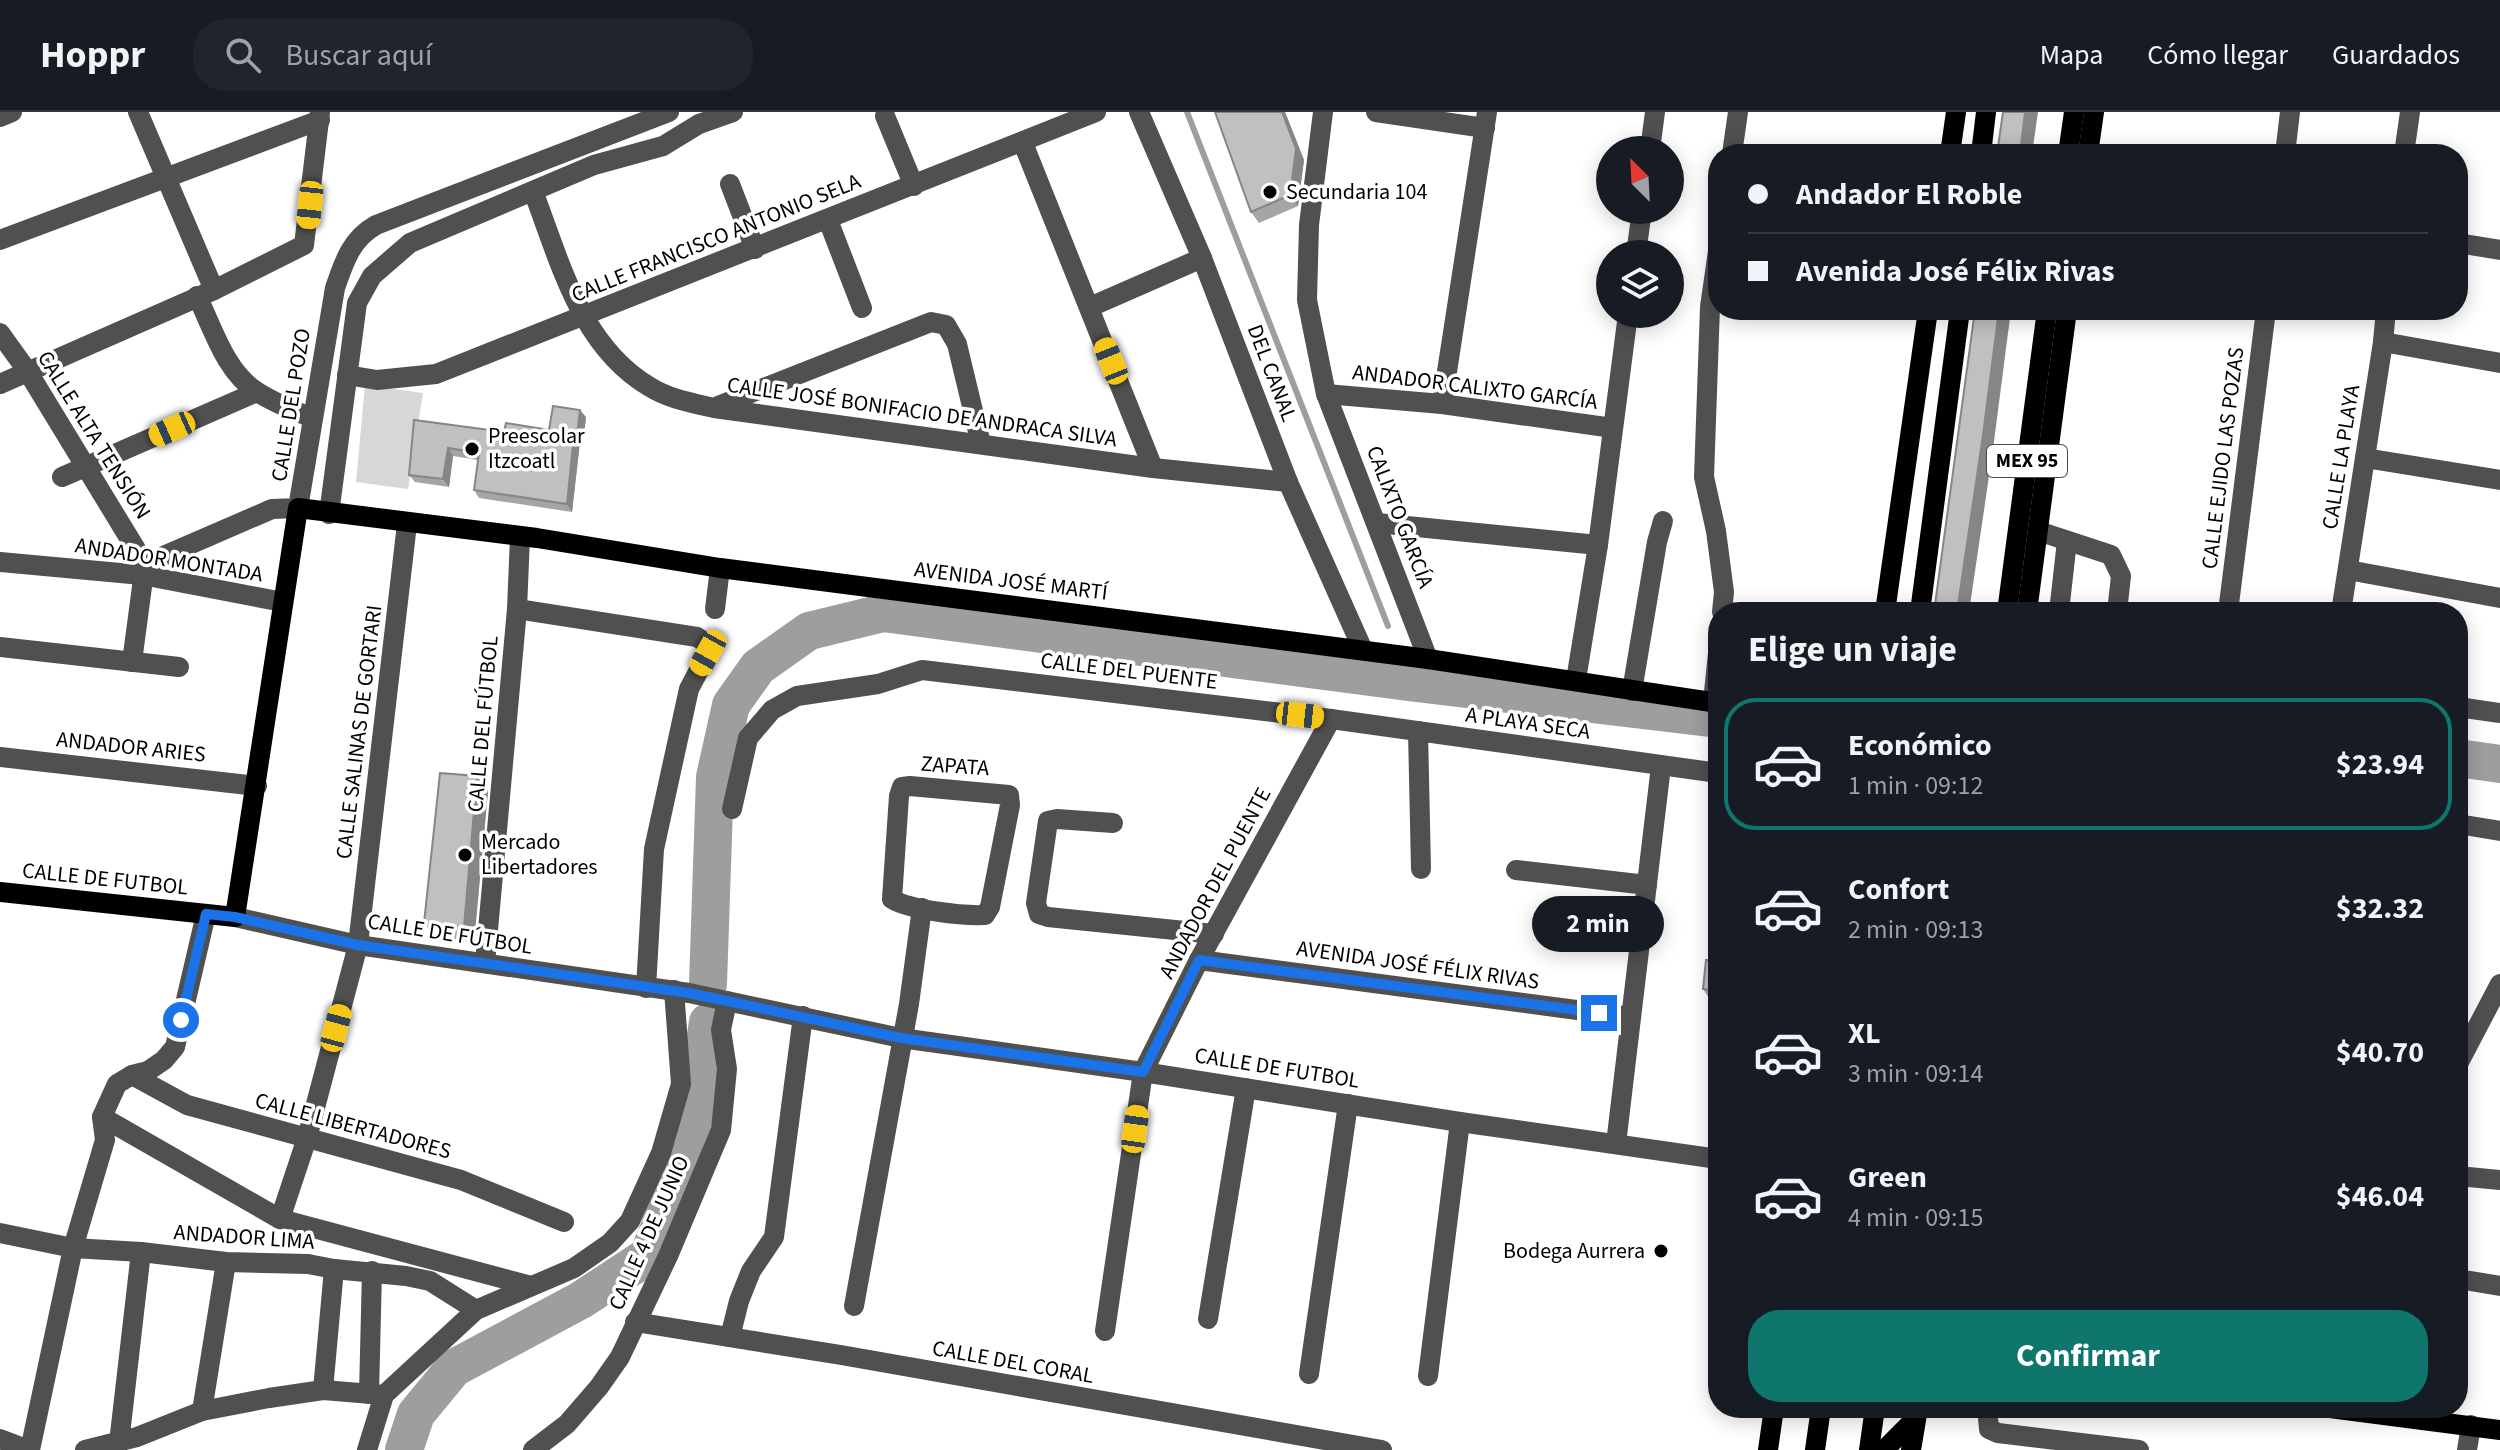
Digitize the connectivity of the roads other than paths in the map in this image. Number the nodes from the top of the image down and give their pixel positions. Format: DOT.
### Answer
graph roads {
  1 [pos="12,112"];
  2 [pos="138,112"];
  3 [pos="669,112"];
  4 [pos="733,112"];
  5 [pos="1096,112"];
  6 [pos="1139,112"];
  7 [pos="1323,112"];
  8 [pos="1376,112"];
  9 [pos="1655,112"];
  10 [pos="1738,112"];
  11 [pos="1956,112"];
  12 [pos="1986,112"];
  13 [pos="2074,112"];
  14 [pos="2094,112"];
  15 [pos="2290,112"];
  16 [pos="2410,112"];
  17 [pos="320,116"];
  18 [pos="885,116"];
  19 [pos="0,117"];
  20 [pos="1486,120"];
  21 [pos="1652,136"];
  22 [pos="1023,143"];
  23 [pos="1733,144"];
  24 [pos="1951,144"];
  25 [pos="1982,144"];
  26 [pos="2069,144"];
  27 [pos="2089,144"];
  28 [pos="2286,144"];
  29 [pos="2405,144"];
  30 [pos="166,179"];
  31 [pos="730,184"];
  32 [pos="914,186"];
  33 [pos="533,191"];
  34 [pos="828,220"];
  35 [pos="0,240"];
  36 [pos="2468,245"];
  37 [pos="755,249"];
  38 [pos="2500,250"];
  39 [pos="1202,258"];
  40 [pos="206,293"];
  41 [pos="1090,307"];
  42 [pos="862,308"];
  43 [pos="583,317"];
  44 [pos="1710,320"];
  45 [pos="1927,320"];
  46 [pos="1959,320"];
  47 [pos="2046,320"];
  48 [pos="2066,320"];
  49 [pos="2265,320"];
  50 [pos="2385,320"];
  51 [pos="1626,328"];
  52 [pos="0,333"];
  53 [pos="2383,342"];
  54 [pos="2500,363"];
  55 [pos="28,372"];
  56 [pos="347,375"];
  57 [pos="0,384"];
  58 [pos="257,392"];
  59 [pos="1326,394"];
  60 [pos="1442,404"];
  61 [pos="714,408"];
  62 [pos="312,418"];
  63 [pos="1613,428"];
  64 [pos="981,444"];
  65 [pos="2365,458"];
  66 [pos="88,466"];
  67 [pos="1153,468"];
  68 [pos="62,477"];
  69 [pos="2500,480"];
  70 [pos="1288,482"];
  71 [pos="298,508"];
  72 [pos="329,514"];
  73 [pos="1663,521"];
  74 [pos="1377,523"];
  75 [pos="407,524"];
  76 [pos="2038,531"];
  77 [pos="520,537"];
  78 [pos="2067,541"];
  79 [pos="1598,545"];
  80 [pos="0,562"];
  81 [pos="720,568"];
  82 [pos="144,569"];
  83 [pos="2348,570"];
  84 [pos="2500,598"];
  85 [pos="283,602"];
  86 [pos="1723,602"];
  87 [pos="1886,602"];
  88 [pos="1921,602"];
  89 [pos="2008,602"];
  90 [pos="2028,602"];
  91 [pos="2060,602"];
  92 [pos="2118,602"];
  93 [pos="2229,602"];
  94 [pos="2343,602"];
  95 [pos="517,609"];
  96 [pos="715,609"];
  97 [pos="0,647"];
  98 [pos="1363,650"];
  99 [pos="1428,659"];
  100 [pos="132,662"];
  101 [pos="179,667"];
  102 [pos="1576,680"];
  103 [pos="1632,691"];
  104 [pos="1708,701"];
  105 [pos="2468,708"];
  106 [pos="2500,713"];
  107 [pos="1331,719"];
  108 [pos="1418,731"];
  109 [pos="0,757"];
  110 [pos="1661,766"];
  111 [pos="1708,772"];
  112 [pos="257,786"];
  113 [pos="732,809"];
  114 [pos="1113,823"];
  115 [pos="2468,826"];
  116 [pos="2500,831"];
  117 [pos="1421,869"];
  118 [pos="1516,870"];
  119 [pos="1647,885"];
  120 [pos="0,892"];
  121 [pos="922,908"];
  122 [pos="206,914"];
  123 [pos="235,917"];
  124 [pos="1214,934"];
  125 [pos="358,945"];
  126 [pos="1199,960"];
  127 [pos="485,963"];
  128 [pos="2500,984"];
  129 [pos="646,988"];
  130 [pos="682,992"];
  131 [pos="727,1001"];
  132 [pos="803,1016"];
  133 [pos="1630,1017"];
  134 [pos="901,1038"];
  135 [pos="2468,1045"];
  136 [pos="1143,1072"];
  137 [pos="132,1075"];
  138 [pos="1246,1088"];
  139 [pos="1348,1104"];
  140 [pos="102,1117"];
  141 [pos="1460,1122"];
  142 [pos="307,1138"];
  143 [pos="1616,1144"];
  144 [pos="1708,1158"];
  145 [pos="2468,1177"];
  146 [pos="2500,1180"];
  147 [pos="280,1219"];
  148 [pos="564,1222"];
  149 [pos="79,1231"];
  150 [pos="0,1233"];
  151 [pos="141,1252"];
  152 [pos="226,1262"];
  153 [pos="334,1269"];
  154 [pos="372,1271"];
  155 [pos="2468,1281"];
  156 [pos="531,1286"];
  157 [pos="2500,1286"];
  158 [pos="854,1306"];
  159 [pos="476,1310"];
  160 [pos="1208,1319"];
  161 [pos="635,1322"];
  162 [pos="1105,1331"];
  163 [pos="730,1337"];
  164 [pos="1309,1374"];
  165 [pos="1428,1376"];
  166 [pos="323,1390"];
  167 [pos="376,1394"];
  168 [pos="202,1411"];
  169 [pos="1773,1418"];
  170 [pos="1820,1418"];
  171 [pos="1874,1418"];
  172 [pos="1913,1418"];
  173 [pos="1916,1418"];
  174 [pos="1988,1418"];
  175 [pos="2416,1418"];
  176 [pos="2471,1425"];
  177 [pos="2500,1430"];
  178 [pos="0,1439"];
  179 [pos="119,1443"];
  180 [pos="30,1450"];
  181 [pos="85,1450"];
  182 [pos="354,1450"];
  183 [pos="367,1450"];
  184 [pos="533,1450"];
  185 [pos="1382,1450"];
  186 [pos="1768,1450"];
  187 [pos="1815,1450"];
  188 [pos="1869,1450"];
  189 [pos="1884,1450"];
  190 [pos="1911,1450"];
  191 [pos="2139,1450"];
  192 [pos="2467,1450"];
  1 -- 19 [label="street"];
  2 -- 30 [label="street"];
  3 -- 62 [label="street, CALLE DEL POZO"];
  4 -- 33 [label="street"];
  5 -- 22 [label="street, CALLE FRANCISCO ANTONIO SELA"];
  6 -- 39 [label="street, DEL CANAL"];
  7 -- 59 [label="street, ANDADOR CALIXTO GARCÍA"];
  8 -- 20 [label="street"];
  9 -- 21 [label="street"];
  10 -- 23 [label="street"];
  11 -- 24 [label="main road"];
  12 -- 25 [label="main road"];
  13 -- 26 [label="main road"];
  14 -- 27 [label="main road"];
  15 -- 28 [label="street"];
  16 -- 29 [label="street"];
  17 -- 30 [label="street"];
  17 -- 40 [label="street"];
  18 -- 32 [label="street"];
  20 -- 60 [label="street"];
  22 -- 32 [label="street, CALLE FRANCISCO ANTONIO SELA"];
  22 -- 41 [label="street"];
  30 -- 35 [label="street"];
  30 -- 40 [label="street"];
  31 -- 37 [label="street"];
  32 -- 34 [label="street, CALLE FRANCISCO ANTONIO SELA"];
  33 -- 43 [label="street, CALLE JOSÉ BONIFACIO DE ANDRACA SILVA"];
  33 -- 56 [label="street"];
  34 -- 37 [label="street, CALLE FRANCISCO ANTONIO SELA"];
  34 -- 42 [label="street"];
  36 -- 38 [label="street"];
  37 -- 43 [label="street, CALLE FRANCISCO ANTONIO SELA"];
  39 -- 41 [label="street"];
  39 -- 70 [label="street, DEL CANAL"];
  40 -- 55 [label="street"];
  40 -- 58 [label="street"];
  41 -- 67 [label="street"];
  43 -- 56 [label="street, CALLE FRANCISCO ANTONIO SELA"];
  43 -- 61 [label="street, CALLE JOSÉ BONIFACIO DE ANDRACA SILVA"];
  44 -- 86 [label="street"];
  45 -- 87 [label="main road"];
  46 -- 88 [label="main road"];
  47 -- 89 [label="main road, MEX 95"];
  48 -- 76 [label="main road"];
  49 -- 93 [label="street, CALLE EJIDO LAS POZAS"];
  50 -- 53 [label="street, CALLE LA PLAYA"];
  51 -- 63 [label="street"];
  52 -- 55 [label="street, CALLE ALTA TENSIÓN"];
  53 -- 54 [label="street"];
  53 -- 65 [label="street, CALLE LA PLAYA"];
  55 -- 57 [label="street"];
  55 -- 66 [label="street, CALLE ALTA TENSIÓN"];
  56 -- 72 [label="street"];
  58 -- 62 [label="street"];
  58 -- 66 [label="street"];
  59 -- 60 [label="street, ANDADOR CALIXTO GARCÍA"];
  59 -- 74 [label="street, CALIXTO GARCÍA"];
  60 -- 63 [label="street, ANDADOR CALIXTO GARCÍA"];
  61 -- 64 [label="street, CALLE JOSÉ BONIFACIO DE ANDRACA SILVA"];
  61 -- 64 [label="street"];
  62 -- 71 [label="street, CALLE DEL POZO"];
  63 -- 79 [label="street"];
  64 -- 67 [label="street, CALLE JOSÉ BONIFACIO DE ANDRACA SILVA"];
  65 -- 69 [label="street"];
  65 -- 83 [label="street, CALLE LA PLAYA"];
  66 -- 68 [label="street"];
  66 -- 82 [label="street, CALLE ALTA TENSIÓN"];
  67 -- 70 [label="street, CALLE JOSÉ BONIFACIO DE ANDRACA SILVA"];
  70 -- 98 [label="street, DEL CANAL"];
  71 -- 72 [label="main road, AVENIDA JOSÉ MARTÍ"];
  71 -- 82 [label="street"];
  71 -- 85 [label="main road, CALLE DEL POZO"];
  72 -- 75 [label="main road, AVENIDA JOSÉ MARTÍ"];
  73 -- 103 [label="street"];
  74 -- 79 [label="street"];
  74 -- 99 [label="street, CALIXTO GARCÍA"];
  75 -- 77 [label="main road, AVENIDA JOSÉ MARTÍ"];
  75 -- 125 [label="street, CALLE SALINAS DE GORTARI"];
  76 -- 78 [label="street"];
  76 -- 90 [label="main road"];
  77 -- 81 [label="main road, AVENIDA JOSÉ MARTÍ"];
  77 -- 95 [label="street, CALLE DEL FÚTBOL"];
  78 -- 91 [label="street"];
  78 -- 92 [label="street"];
  79 -- 102 [label="street"];
  80 -- 82 [label="street, ANDADOR MONTADA"];
  81 -- 96 [label="street"];
  81 -- 98 [label="main road, AVENIDA JOSÉ MARTÍ"];
  82 -- 85 [label="street, ANDADOR MONTADA"];
  82 -- 100 [label="street"];
  83 -- 84 [label="street"];
  83 -- 94 [label="street, CALLE LA PLAYA"];
  85 -- 112 [label="main road, CALLE DEL POZO"];
  95 -- 127 [label="street, CALLE DEL FÚTBOL"];
  95 -- 129 [label="street"];
  97 -- 100 [label="street"];
  98 -- 99 [label="main road, AVENIDA JOSÉ MARTÍ"];
  99 -- 102 [label="main road, AVENIDA JOSÉ MARTÍ"];
  100 -- 101 [label="street"];
  102 -- 103 [label="main road, AVENIDA JOSÉ MARTÍ"];
  103 -- 104 [label="main road, AVENIDA JOSÉ MARTÍ"];
  105 -- 106 [label="street"];
  107 -- 108 [label="street, A PLAYA SECA"];
  107 -- 113 [label="street, CALLE DEL PUENTE"];
  107 -- 124 [label="street, ANDADOR DEL PUENTE"];
  108 -- 110 [label="street, A PLAYA SECA"];
  108 -- 117 [label="street"];
  109 -- 112 [label="street, ANDADOR ARIES"];
  110 -- 111 [label="street, A PLAYA SECA"];
  110 -- 119 [label="street"];
  112 -- 123 [label="main road, CALLE DEL POZO"];
  114 -- 124 [label="street"];
  115 -- 116 [label="street"];
  118 -- 119 [label="street"];
  119 -- 133 [label="street"];
  120 -- 122 [label="main road, CALLE DE FUTBOL"];
  121 -- 121 [label="street, ZAPATA"];
  121 -- 134 [label="street"];
  122 -- 123 [label="main road, CALLE DE FÚTBOL"];
  122 -- 137 [label="street"];
  123 -- 125 [label="street, CALLE DE FÚTBOL"];
  124 -- 126 [label="street, ANDADOR DEL PUENTE"];
  125 -- 127 [label="street, CALLE DE FÚTBOL"];
  125 -- 142 [label="street, CALLE SALINAS DE GORTARI"];
  126 -- 133 [label="street, AVENIDA JOSÉ FÉLIX RIVAS"];
  126 -- 136 [label="street, ANDADOR DEL PUENTE"];
  127 -- 129 [label="street, CALLE DE FÚTBOL"];
  128 -- 135 [label="street"];
  129 -- 130 [label="street, CALLE DE FÚTBOL"];
  130 -- 131 [label="street, CALLE DE FUTBOL"];
  130 -- 156 [label="street"];
  131 -- 132 [label="street, CALLE DE FUTBOL"];
  131 -- 161 [label="street, CALLE 4 DE JUNIO"];
  132 -- 134 [label="street, CALLE DE FUTBOL"];
  132 -- 163 [label="street"];
  133 -- 143 [label="street"];
  134 -- 136 [label="street, CALLE DE FUTBOL"];
  134 -- 158 [label="street"];
  136 -- 138 [label="street, CALLE DE FUTBOL"];
  136 -- 162 [label="street, ANDADOR DEL PUENTE"];
  137 -- 140 [label="street"];
  137 -- 142 [label="street, CALLE LIBERTADORES"];
  138 -- 139 [label="street, CALLE DE FUTBOL"];
  138 -- 160 [label="street"];
  139 -- 141 [label="street, CALLE DE FUTBOL"];
  139 -- 164 [label="street"];
  140 -- 147 [label="street"];
  140 -- 149 [label="street"];
  141 -- 143 [label="street, CALLE DE FUTBOL"];
  141 -- 165 [label="street"];
  142 -- 147 [label="street, CALLE SALINAS DE GORTARI"];
  142 -- 148 [label="street, CALLE LIBERTADORES"];
  143 -- 144 [label="street, CALLE DE FUTBOL"];
  145 -- 146 [label="street"];
  147 -- 156 [label="street"];
  149 -- 150 [label="street, ANDADOR LIMA"];
  149 -- 151 [label="street, ANDADOR LIMA"];
  149 -- 180 [label="street"];
  151 -- 152 [label="street, ANDADOR LIMA"];
  151 -- 179 [label="street"];
  152 -- 153 [label="street, ANDADOR LIMA"];
  152 -- 168 [label="street"];
  153 -- 154 [label="street, ANDADOR LIMA"];
  153 -- 166 [label="street"];
  154 -- 159 [label="street, ANDADOR LIMA"];
  154 -- 167 [label="street"];
  155 -- 157 [label="street"];
  156 -- 159 [label="street"];
  159 -- 167 [label="street"];
  161 -- 163 [label="street, CALLE DEL CORAL"];
  161 -- 184 [label="street, CALLE 4 DE JUNIO"];
  163 -- 185 [label="street, CALLE DEL CORAL"];
  166 -- 167 [label="street"];
  166 -- 168 [label="street"];
  167 -- 182 [label="street"];
  167 -- 183 [label="street"];
  168 -- 179 [label="street"];
  169 -- 186 [label="main road"];
  170 -- 187 [label="main road"];
  171 -- 188 [label="main road"];
  172 -- 189 [label="main road"];
  173 -- 190 [label="main road"];
  174 -- 191 [label="street"];
  175 -- 176 [label="main road"];
  176 -- 177 [label="main road"];
  176 -- 192 [label="street"];
  178 -- 180 [label="street"];
  179 -- 181 [label="street"];
}
